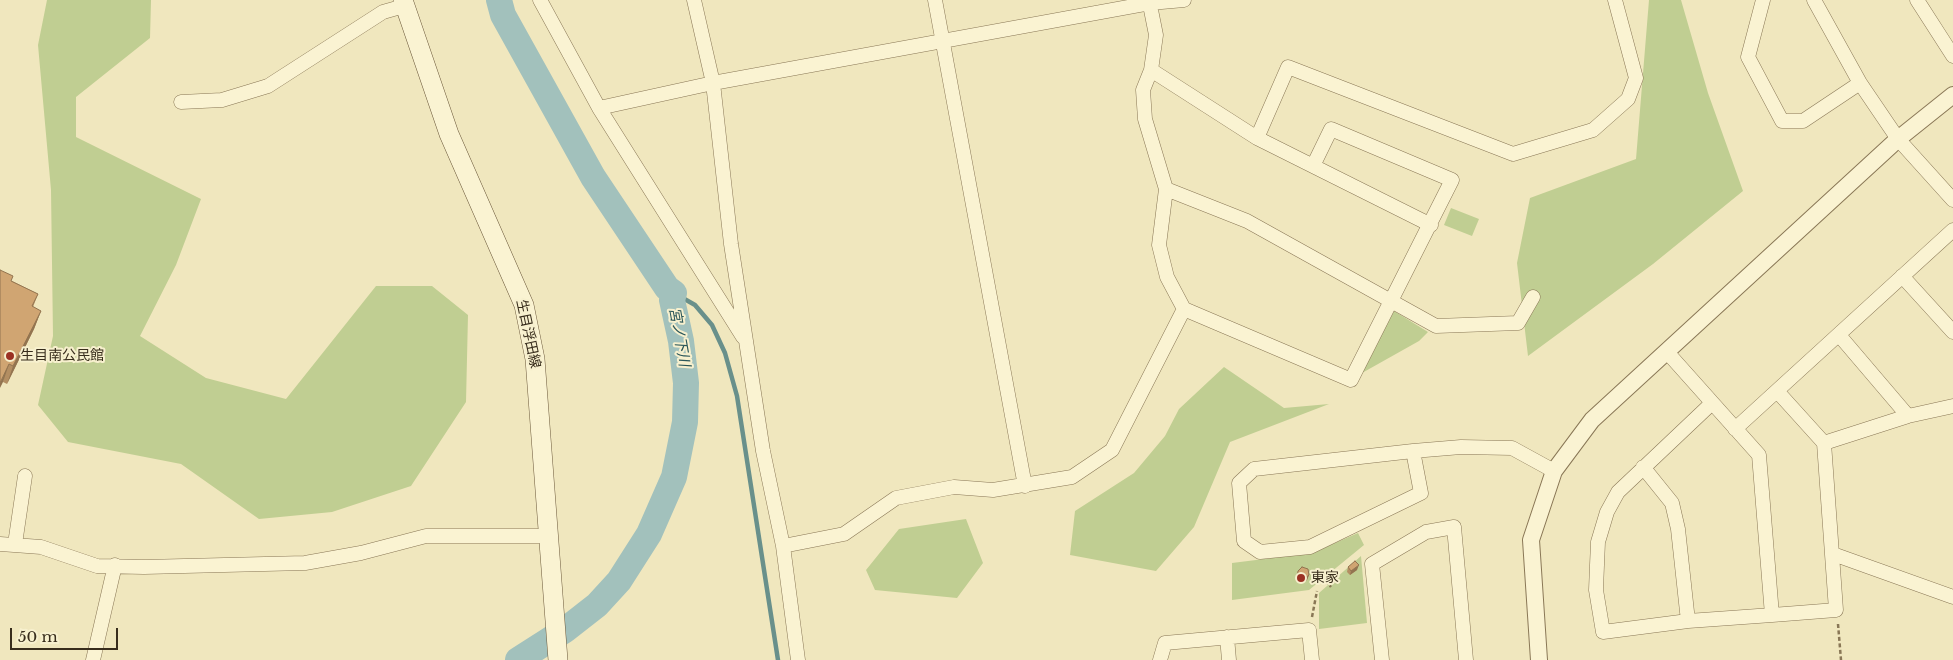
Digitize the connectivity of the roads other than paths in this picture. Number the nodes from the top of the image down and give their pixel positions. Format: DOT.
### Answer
graph roads {
  1 [pos="540,0"];
  2 [pos="694,0"];
  3 [pos="935,0"];
  4 [pos="1184,0"];
  5 [pos="1615,0"];
  6 [pos="1763,0"];
  7 [pos="1814,0"];
  8 [pos="1917,0"];
  9 [pos="1150,2"];
  10 [pos="404,3"];
  11 [pos="942,42"];
  12 [pos="1953,56"];
  13 [pos="1151,70"];
  14 [pos="713,83"];
  15 [pos="1860,84"];
  16 [pos="1953,96"];
  17 [pos="181,102"];
  18 [pos="599,108"];
  19 [pos="1257,138"];
  20 [pos="1898,139"];
  21 [pos="1313,166"];
  22 [pos="1166,189"];
  23 [pos="1953,200"];
  24 [pos="1431,225"];
  25 [pos="1953,230"];
  26 [pos="1902,276"];
  27 [pos="1533,297"];
  28 [pos="1392,301"];
  29 [pos="1184,309"];
  30 [pos="1953,332"];
  31 [pos="1839,335"];
  32 [pos="748,344"];
  33 [pos="1666,352"];
  34 [pos="1777,391"];
  35 [pos="1712,403"];
  36 [pos="1953,406"];
  37 [pos="1908,416"];
  38 [pos="1736,429"];
  39 [pos="1824,443"];
  40 [pos="1413,451"];
  41 [pos="1643,467"];
  42 [pos="1554,470"];
  43 [pos="25,476"];
  44 [pos="1025,486"];
  45 [pos="550,536"];
  46 [pos="0,544"];
  47 [pos="15,544"];
  48 [pos="784,546"];
  49 [pos="1833,554"];
  50 [pos="115,565"];
  51 [pos="1953,597"];
  52 [pos="1772,615"];
  53 [pos="1688,621"];
  54 [pos="1227,637"];
  55 [pos="94,660"];
  56 [pos="558,660"];
  57 [pos="798,660"];
  58 [pos="1160,660"];
  59 [pos="1229,660"];
  60 [pos="1312,660"];
  61 [pos="1382,660"];
  62 [pos="1466,660"];
  63 [pos="1539,660"];
  1 -- 18 [label="street"];
  2 -- 14 [label="street"];
  3 -- 11 [label="street"];
  4 -- 9 [label="street"];
  5 -- 19 [label="street"];
  6 -- 15 [label="street"];
  7 -- 15 [label="street"];
  8 -- 12 [label="street"];
  9 -- 11 [label="street"];
  9 -- 13 [label="street"];
  10 -- 17 [label="street"];
  10 -- 45 [label="main road, 生目浮田線"];
  11 -- 14 [label="street"];
  11 -- 44 [label="street"];
  13 -- 19 [label="street"];
  13 -- 22 [label="street"];
  14 -- 18 [label="street"];
  14 -- 32 [label="street"];
  15 -- 20 [label="street"];
  16 -- 20 [label="street"];
  18 -- 32 [label="street"];
  19 -- 21 [label="street"];
  20 -- 23 [label="street"];
  20 -- 33 [label="street"];
  21 -- 24 [label="street"];
  21 -- 24 [label="street"];
  22 -- 28 [label="street"];
  22 -- 29 [label="street"];
  24 -- 28 [label="street"];
  25 -- 26 [label="street"];
  26 -- 30 [label="street"];
  26 -- 31 [label="street"];
  27 -- 28 [label="street"];
  28 -- 29 [label="street"];
  29 -- 44 [label="street"];
  31 -- 34 [label="street"];
  31 -- 37 [label="street"];
  32 -- 48 [label="street"];
  33 -- 35 [label="street"];
  33 -- 42 [label="street"];
  34 -- 38 [label="street"];
  34 -- 39 [label="street"];
  35 -- 38 [label="street"];
  35 -- 41 [label="street"];
  36 -- 37 [label="street"];
  37 -- 39 [label="street"];
  38 -- 52 [label="street"];
  39 -- 49 [label="street"];
  40 -- 40 [label="street"];
  40 -- 42 [label="street"];
  41 -- 53 [label="street"];
  41 -- 53 [label="street"];
  42 -- 63 [label="street"];
  43 -- 47 [label="street"];
  44 -- 48 [label="street"];
  45 -- 50 [label="street"];
  45 -- 56 [label="main road, 生目浮田線"];
  46 -- 47 [label="street"];
  47 -- 50 [label="street"];
  48 -- 57 [label="street"];
  49 -- 51 [label="street"];
  49 -- 52 [label="street"];
  50 -- 55 [label="street"];
  52 -- 53 [label="street"];
  54 -- 58 [label="street"];
  54 -- 59 [label="street"];
  54 -- 60 [label="street"];
  61 -- 62 [label="street"];
}
